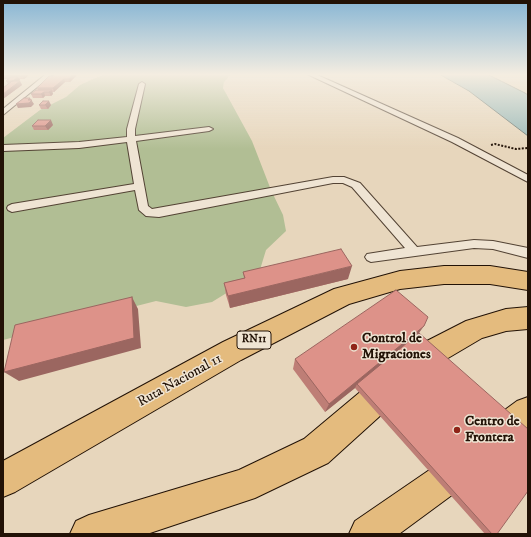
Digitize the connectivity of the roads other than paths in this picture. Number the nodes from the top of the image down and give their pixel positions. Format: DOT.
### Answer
graph roads {
  1 [pos="21,99"];
  2 [pos="138,99"];
  3 [pos="365,99"];
  4 [pos="3,105"];
  5 [pos="14,105"];
  6 [pos="3,113"];
  7 [pos="209,128"];
  8 [pos="131,138"];
  9 [pos="3,148"];
  10 [pos="528,179"];
  11 [pos="140,186"];
  12 [pos="12,208"];
  13 [pos="415,252"];
  14 [pos="528,253"];
  15 [pos="371,257"];
  16 [pos="528,281"];
  17 [pos="528,318"];
  18 [pos="433,352"];
  19 [pos="370,404"];
  20 [pos="3,480"];
  21 [pos="440,483"];
  22 [pos="89,534"];
  23 [pos="368,534"];
  1 -- 5 [label="street"];
  2 -- 8 [label="street"];
  3 -- 10 [label="street"];
  4 -- 5 [label="street"];
  5 -- 6 [label="street"];
  7 -- 8 [label="street"];
  8 -- 9 [label="street"];
  8 -- 11 [label="street"];
  11 -- 12 [label="street"];
  11 -- 13 [label="street"];
  13 -- 14 [label="street"];
  13 -- 15 [label="street"];
  16 -- 20 [label="highway, Ruta Nacional 11 / RN11"];
  17 -- 18 [label="highway"];
  19 -- 22 [label="highway"];
  21 -- 23 [label="highway"];
}
